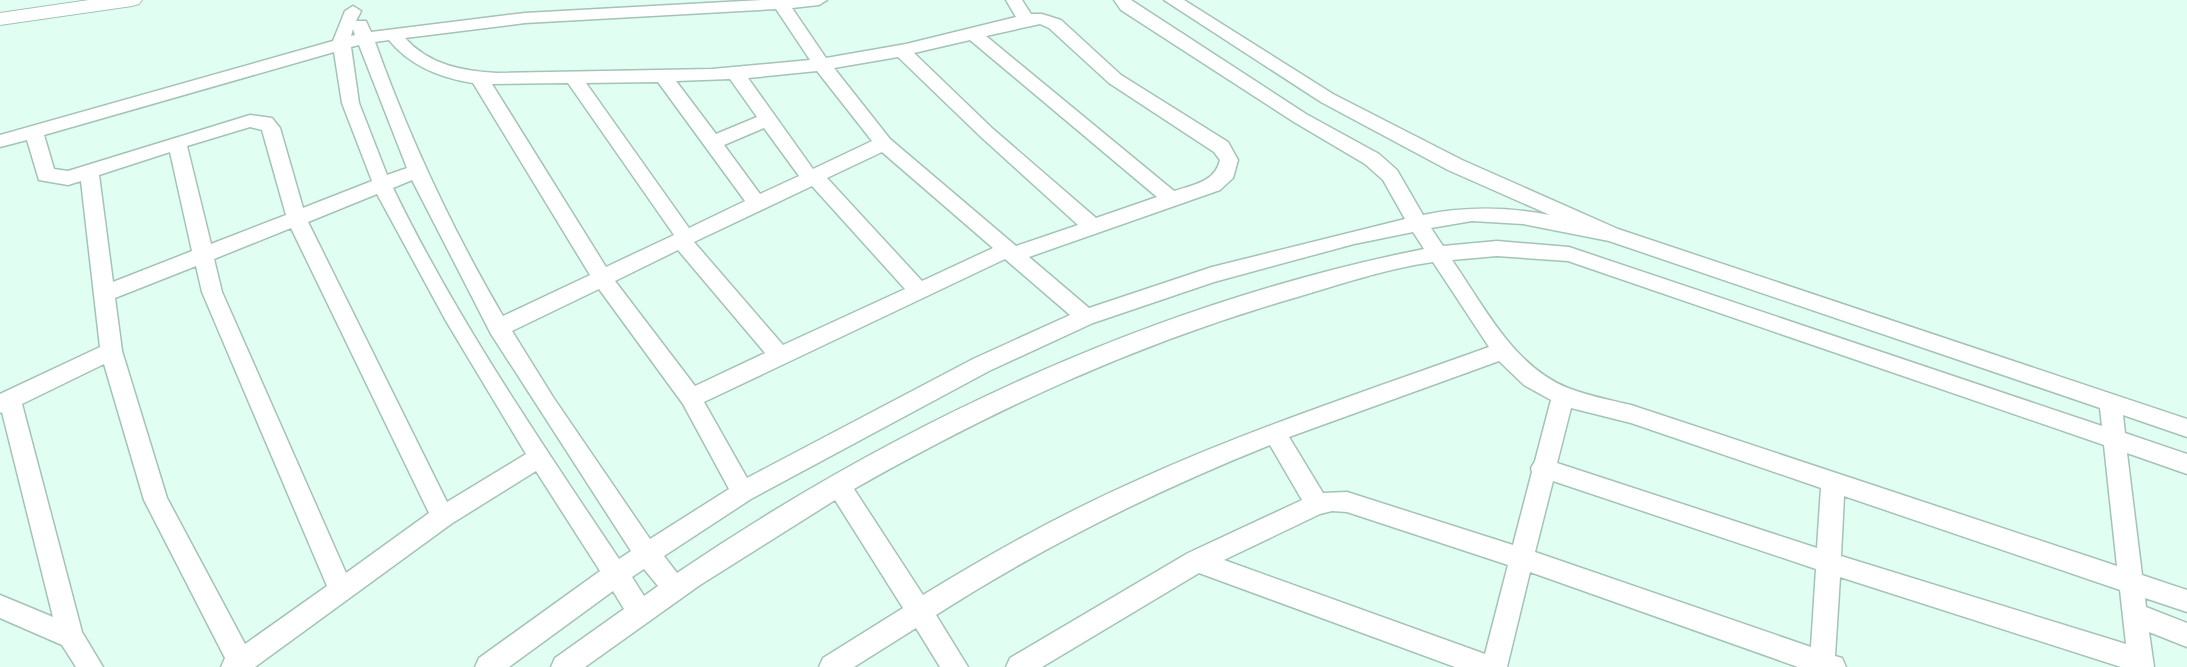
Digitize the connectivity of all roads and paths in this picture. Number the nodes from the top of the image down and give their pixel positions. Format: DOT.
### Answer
graph roads {
  1 [pos="132,0"];
  2 [pos="819,0"];
  3 [pos="1014,0"];
  4 [pos="1122,0"];
  5 [pos="1172,0"];
  6 [pos="781,4"];
  7 [pos="352,5"];
  8 [pos="0,19"];
  9 [pos="1026,20"];
  10 [pos="392,33"];
  11 [pos="972,33"];
  12 [pos="364,38"];
  13 [pos="341,43"];
  14 [pos="901,50"];
  15 [pos="822,64"];
  16 [pos="735,73"];
  17 [pos="663,74"];
  18 [pos="572,76"];
  19 [pos="479,78"];
  20 [pos="768,119"];
  21 [pos="34,130"];
  22 [pos="0,141"];
  23 [pos="177,143"];
  24 [pos="712,143"];
  25 [pos="884,143"];
  26 [pos="417,171"];
  27 [pos="89,172"];
  28 [pos="812,177"];
  29 [pos="382,186"];
  30 [pos="1171,199"];
  31 [pos="757,204"];
  32 [pos="297,220"];
  33 [pos="1417,223"];
  34 [pos="1093,227"];
  35 [pos="1611,234"];
  36 [pos="683,239"];
  37 [pos="1632,242"];
  38 [pos="1012,251"];
  39 [pos="1437,254"];
  40 [pos="204,255"];
  41 [pos="1623,271"];
  42 [pos="602,278"];
  43 [pos="919,291"];
  44 [pos="104,294"];
  45 [pos="486,307"];
  46 [pos="1086,317"];
  47 [pos="457,322"];
  48 [pos="498,328"];
  49 [pos="111,351"];
  50 [pos="1503,351"];
  51 [pos="780,356"];
  52 [pos="1563,397"];
  53 [pos="691,398"];
  54 [pos="5,402"];
  55 [pos="2110,402"];
  56 [pos="2187,428"];
  57 [pos="1275,433"];
  58 [pos="2112,438"];
  59 [pos="540,457"];
  60 [pos="2187,464"];
  61 [pos="1542,468"];
  62 [pos="1833,483"];
  63 [pos="840,487"];
  64 [pos="743,492"];
  65 [pos="1317,504"];
  66 [pos="443,517"];
  67 [pos="646,554"];
  68 [pos="1521,558"];
  69 [pos="1197,561"];
  70 [pos="1829,563"];
  71 [pos="616,574"];
  72 [pos="2130,580"];
  73 [pos="674,588"];
  74 [pos="341,589"];
  75 [pos="2187,601"];
  76 [pos="0,606"];
  77 [pos="640,610"];
  78 [pos="918,612"];
  79 [pos="2134,614"];
  80 [pos="2187,635"];
  81 [pos="71,637"];
  82 [pos="2140,664"];
  83 [pos="237,665"];
  84 [pos="1825,666"];
  85 [pos="90,667"];
  86 [pos="488,667"];
  87 [pos="564,667"];
  88 [pos="832,667"];
  89 [pos="956,667"];
  90 [pos="1019,667"];
  91 [pos="1488,667"];
  92 [pos="1494,667"];
  1 -- 8 [label="street"];
  2 -- 6 [label="street"];
  3 -- 9 [label="street"];
  4 -- 33 [label="street"];
  5 -- 35 [label="street"];
  6 -- 10 [label="street"];
  6 -- 15 [label="street"];
  7 -- 12 [label="street"];
  7 -- 13 [label="street"];
  9 -- 11 [label="street"];
  9 -- 30 [label="street"];
  10 -- 12 [label="street"];
  10 -- 19 [label="street"];
  11 -- 14 [label="street"];
  11 -- 30 [label="street"];
  12 -- 13 [label="street"];
  12 -- 26 [label="street"];
  13 -- 21 [label="street"];
  13 -- 29 [label="street"];
  14 -- 15 [label="street"];
  14 -- 34 [label="street"];
  15 -- 16 [label="street"];
  15 -- 25 [label="street"];
  16 -- 17 [label="street"];
  16 -- 20 [label="street"];
  17 -- 18 [label="street"];
  17 -- 24 [label="street"];
  18 -- 19 [label="street"];
  18 -- 36 [label="street"];
  19 -- 42 [label="street"];
  20 -- 24 [label="street"];
  20 -- 28 [label="street"];
  21 -- 22 [label="street"];
  21 -- 27 [label="street"];
  23 -- 27 [label="street"];
  23 -- 32 [label="street"];
  23 -- 40 [label="street"];
  24 -- 31 [label="street"];
  25 -- 28 [label="street"];
  25 -- 38 [label="street"];
  26 -- 29 [label="street"];
  26 -- 45 [label="street"];
  27 -- 44 [label="street"];
  28 -- 31 [label="street"];
  28 -- 43 [label="street"];
  29 -- 32 [label="street"];
  29 -- 47 [label="street"];
  30 -- 34 [label="street"];
  31 -- 36 [label="street"];
  32 -- 40 [label="street"];
  32 -- 66 [label="street"];
  33 -- 35 [label="street"];
  33 -- 39 [label="street"];
  33 -- 46 [label="street"];
  34 -- 38 [label="street"];
  35 -- 37 [label="street"];
  36 -- 42 [label="street"];
  36 -- 51 [label="street"];
  37 -- 41 [label="street"];
  37 -- 55 [label="street"];
  38 -- 43 [label="street"];
  38 -- 46 [label="street"];
  39 -- 41 [label="street"];
  39 -- 50 [label="street"];
  39 -- 63 [label="street"];
  40 -- 44 [label="street"];
  40 -- 74 [label="street"];
  41 -- 58 [label="street"];
  42 -- 48 [label="street"];
  42 -- 53 [label="street"];
  43 -- 51 [label="street"];
  44 -- 49 [label="street"];
  45 -- 47 [label="street"];
  45 -- 48 [label="street"];
  46 -- 64 [label="street"];
  47 -- 59 [label="street"];
  48 -- 67 [label="street"];
  49 -- 54 [label="street"];
  49 -- 83 [label="street"];
  50 -- 52 [label="street"];
  50 -- 57 [label="street"];
  51 -- 53 [label="street"];
  52 -- 61 [label="street"];
  52 -- 62 [label="street"];
  53 -- 64 [label="street"];
  54 -- 81 [label="street"];
  55 -- 56 [label="street"];
  55 -- 58 [label="street"];
  57 -- 65 [label="street"];
  57 -- 78 [label="street"];
  58 -- 60 [label="street"];
  58 -- 72 [label="street"];
  59 -- 66 [label="street"];
  59 -- 71 [label="street"];
  61 -- 68 [label="street"];
  61 -- 70 [label="street"];
  62 -- 70 [label="street"];
  62 -- 72 [label="street"];
  63 -- 73 [label="street"];
  63 -- 78 [label="street"];
  64 -- 67 [label="street"];
  65 -- 68 [label="street"];
  65 -- 69 [label="street"];
  66 -- 74 [label="street"];
  67 -- 71 [label="street"];
  67 -- 73 [label="street"];
  68 -- 84 [label="street"];
  68 -- 92 [label="street"];
  69 -- 90 [label="street"];
  69 -- 91 [label="street"];
  70 -- 82 [label="street"];
  70 -- 84 [label="street"];
  71 -- 77 [label="street"];
  71 -- 86 [label="street"];
  72 -- 75 [label="street"];
  72 -- 79 [label="street"];
  73 -- 77 [label="street"];
  74 -- 83 [label="street"];
  76 -- 81 [label="street"];
  77 -- 87 [label="street"];
  78 -- 88 [label="street"];
  78 -- 89 [label="street"];
  79 -- 80 [label="street"];
  79 -- 82 [label="street"];
  81 -- 85 [label="street"];
}
